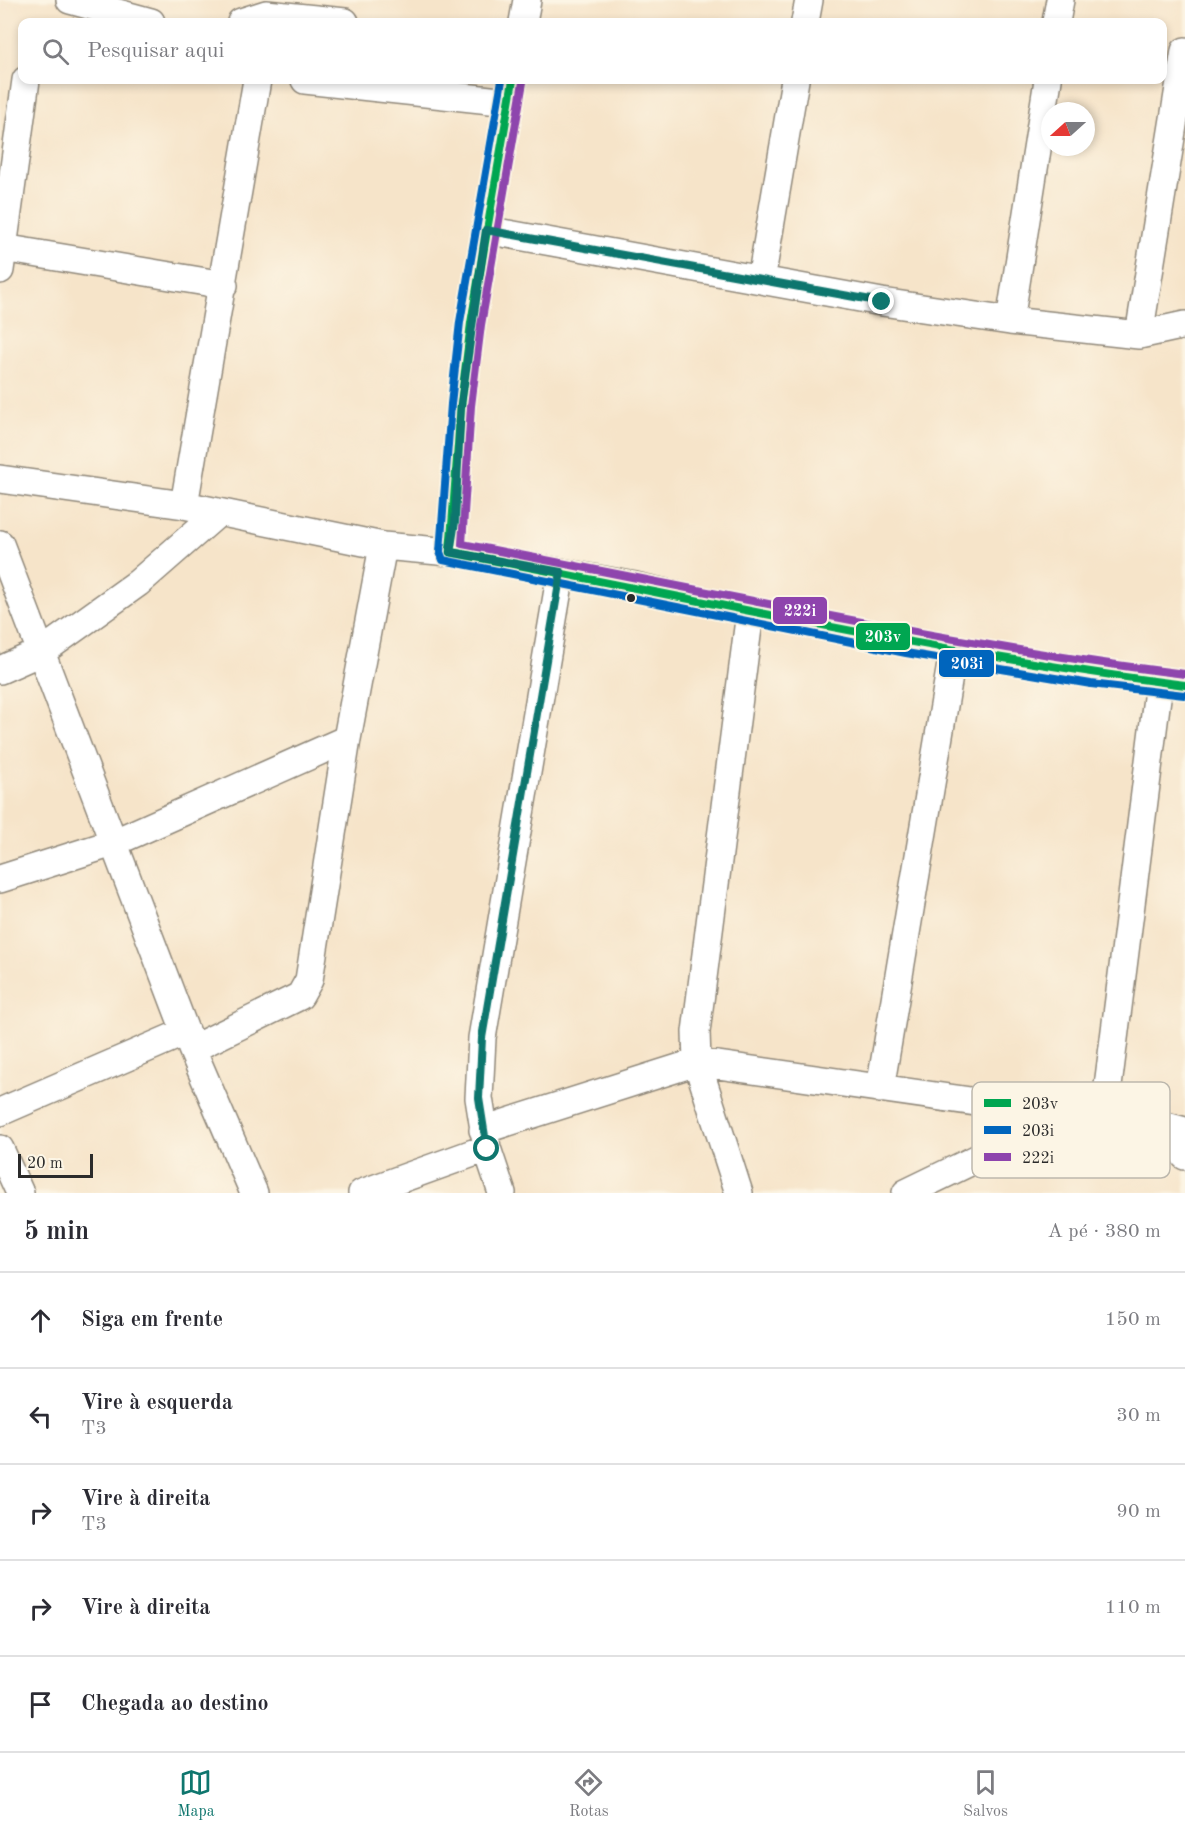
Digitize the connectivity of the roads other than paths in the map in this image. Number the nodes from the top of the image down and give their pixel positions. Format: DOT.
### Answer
graph roads {
  1 [pos="70,0"];
  2 [pos="527,0"];
  3 [pos="808,0"];
  4 [pos="1060,0"];
  5 [pos="267,12"];
  6 [pos="136,18"];
  7 [pos="251,18"];
  8 [pos="314,18"];
  9 [pos="524,18"];
  10 [pos="806,18"];
  11 [pos="1057,18"];
  12 [pos="1185,51"];
  13 [pos="25,84"];
  14 [pos="256,84"];
  15 [pos="380,84"];
  16 [pos="794,84"];
  17 [pos="1047,84"];
  18 [pos="511,91"];
  19 [pos="486,230"];
  20 [pos="2,260"];
  21 [pos="761,280"];
  22 [pos="224,285"];
  23 [pos="1010,321"];
  24 [pos="1185,325"];
  25 [pos="1139,335"];
  26 [pos="0,479"];
  27 [pos="184,505"];
  28 [pos="218,513"];
  29 [pos="0,544"];
  30 [pos="383,546"];
  31 [pos="450,552"];
  32 [pos="561,572"];
  33 [pos="750,612"];
  34 [pos="43,651"];
  35 [pos="953,652"];
  36 [pos="0,670"];
  37 [pos="1159,682"];
  38 [pos="1185,685"];
  39 [pos="347,739"];
  40 [pos="113,843"];
  41 [pos="0,879"];
  42 [pos="188,1040"];
  43 [pos="697,1062"];
  44 [pos="1109,1082"];
  45 [pos="880,1089"];
  46 [pos="972,1102"];
  47 [pos="0,1112"];
  48 [pos="1181,1131"];
  49 [pos="485,1139"];
  50 [pos="0,1149"];
  51 [pos="1185,1156"];
  52 [pos="972,1169"];
  53 [pos="943,1185"];
  54 [pos="20,1193"];
  55 [pos="254,1193"];
  56 [pos="362,1193"];
  57 [pos="502,1193"];
  58 [pos="739,1193"];
  59 [pos="906,1193"];
  1 -- 6 [label="street"];
  2 -- 9 [label="street"];
  3 -- 10 [label="street"];
  4 -- 11 [label="street"];
  5 -- 7 [label="street"];
  5 -- 8 [label="street"];
  12 -- 25 [label="street"];
  13 -- 20 [label="street"];
  14 -- 22 [label="street"];
  15 -- 18 [label="street"];
  16 -- 21 [label="street"];
  17 -- 23 [label="street"];
  18 -- 19 [label="street"];
  19 -- 21 [label="street"];
  19 -- 31 [label="street"];
  20 -- 22 [label="street"];
  21 -- 23 [label="street"];
  22 -- 27 [label="street"];
  23 -- 25 [label="street"];
  24 -- 25 [label="street"];
  26 -- 27 [label="street"];
  27 -- 28 [label="street"];
  28 -- 30 [label="street"];
  28 -- 34 [label="street"];
  29 -- 34 [label="street"];
  30 -- 31 [label="street"];
  30 -- 39 [label="street"];
  31 -- 32 [label="street"];
  32 -- 33 [label="street"];
  32 -- 49 [label="street"];
  33 -- 35 [label="street"];
  33 -- 43 [label="street"];
  34 -- 36 [label="street"];
  34 -- 40 [label="street"];
  35 -- 37 [label="street"];
  35 -- 45 [label="street"];
  37 -- 38 [label="street"];
  37 -- 44 [label="street"];
  39 -- 40 [label="street"];
  39 -- 42 [label="street"];
  40 -- 41 [label="street"];
  40 -- 42 [label="street"];
  42 -- 47 [label="street"];
  42 -- 55 [label="street"];
  43 -- 45 [label="street"];
  43 -- 49 [label="street"];
  43 -- 58 [label="street"];
  45 -- 46 [label="street"];
  48 -- 51 [label="street"];
  49 -- 56 [label="street"];
  49 -- 57 [label="street"];
  50 -- 54 [label="street"];
  52 -- 53 [label="street"];
  53 -- 59 [label="street"];
}
